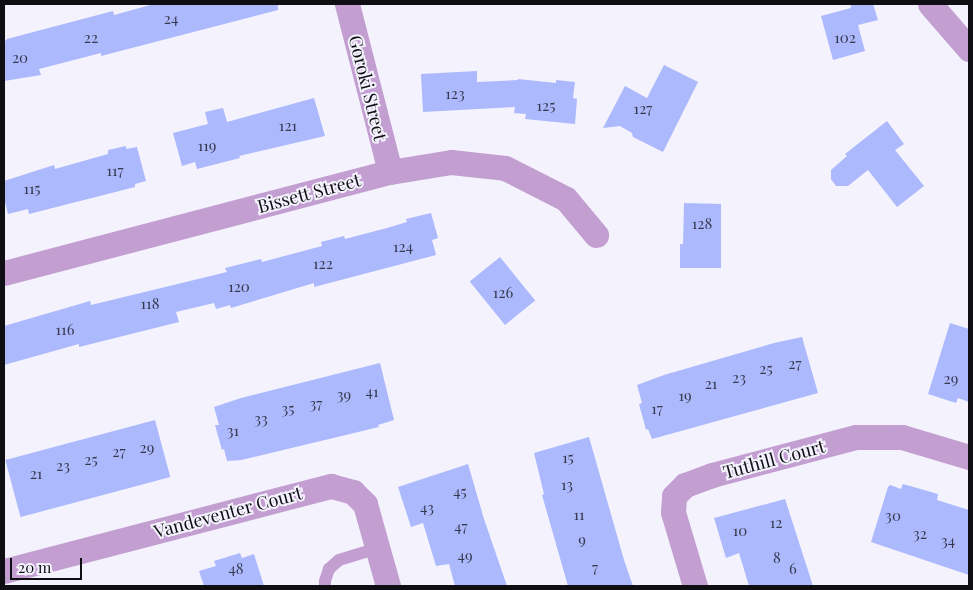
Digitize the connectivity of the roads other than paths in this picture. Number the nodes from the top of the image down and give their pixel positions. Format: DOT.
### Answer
graph roads {
  1 [pos="347,4"];
  2 [pos="930,4"];
  3 [pos="969,49"];
  4 [pos="390,172"];
  5 [pos="596,235"];
  6 [pos="4,273"];
  7 [pos="969,457"];
  8 [pos="378,548"];
  9 [pos="4,571"];
  10 [pos="325,586"];
  11 [pos="388,586"];
  12 [pos="695,586"];
  1 -- 4 [label="street, Goroki Street"];
  2 -- 3 [label="street"];
  4 -- 5 [label="street, Bissett Street"];
  4 -- 6 [label="street, Bissett Street"];
  7 -- 12 [label="street, Tuthill Court"];
  8 -- 9 [label="street, Vandeventer Court"];
  8 -- 10 [label="lane"];
  8 -- 11 [label="street, Vandeventer Court"];
}
